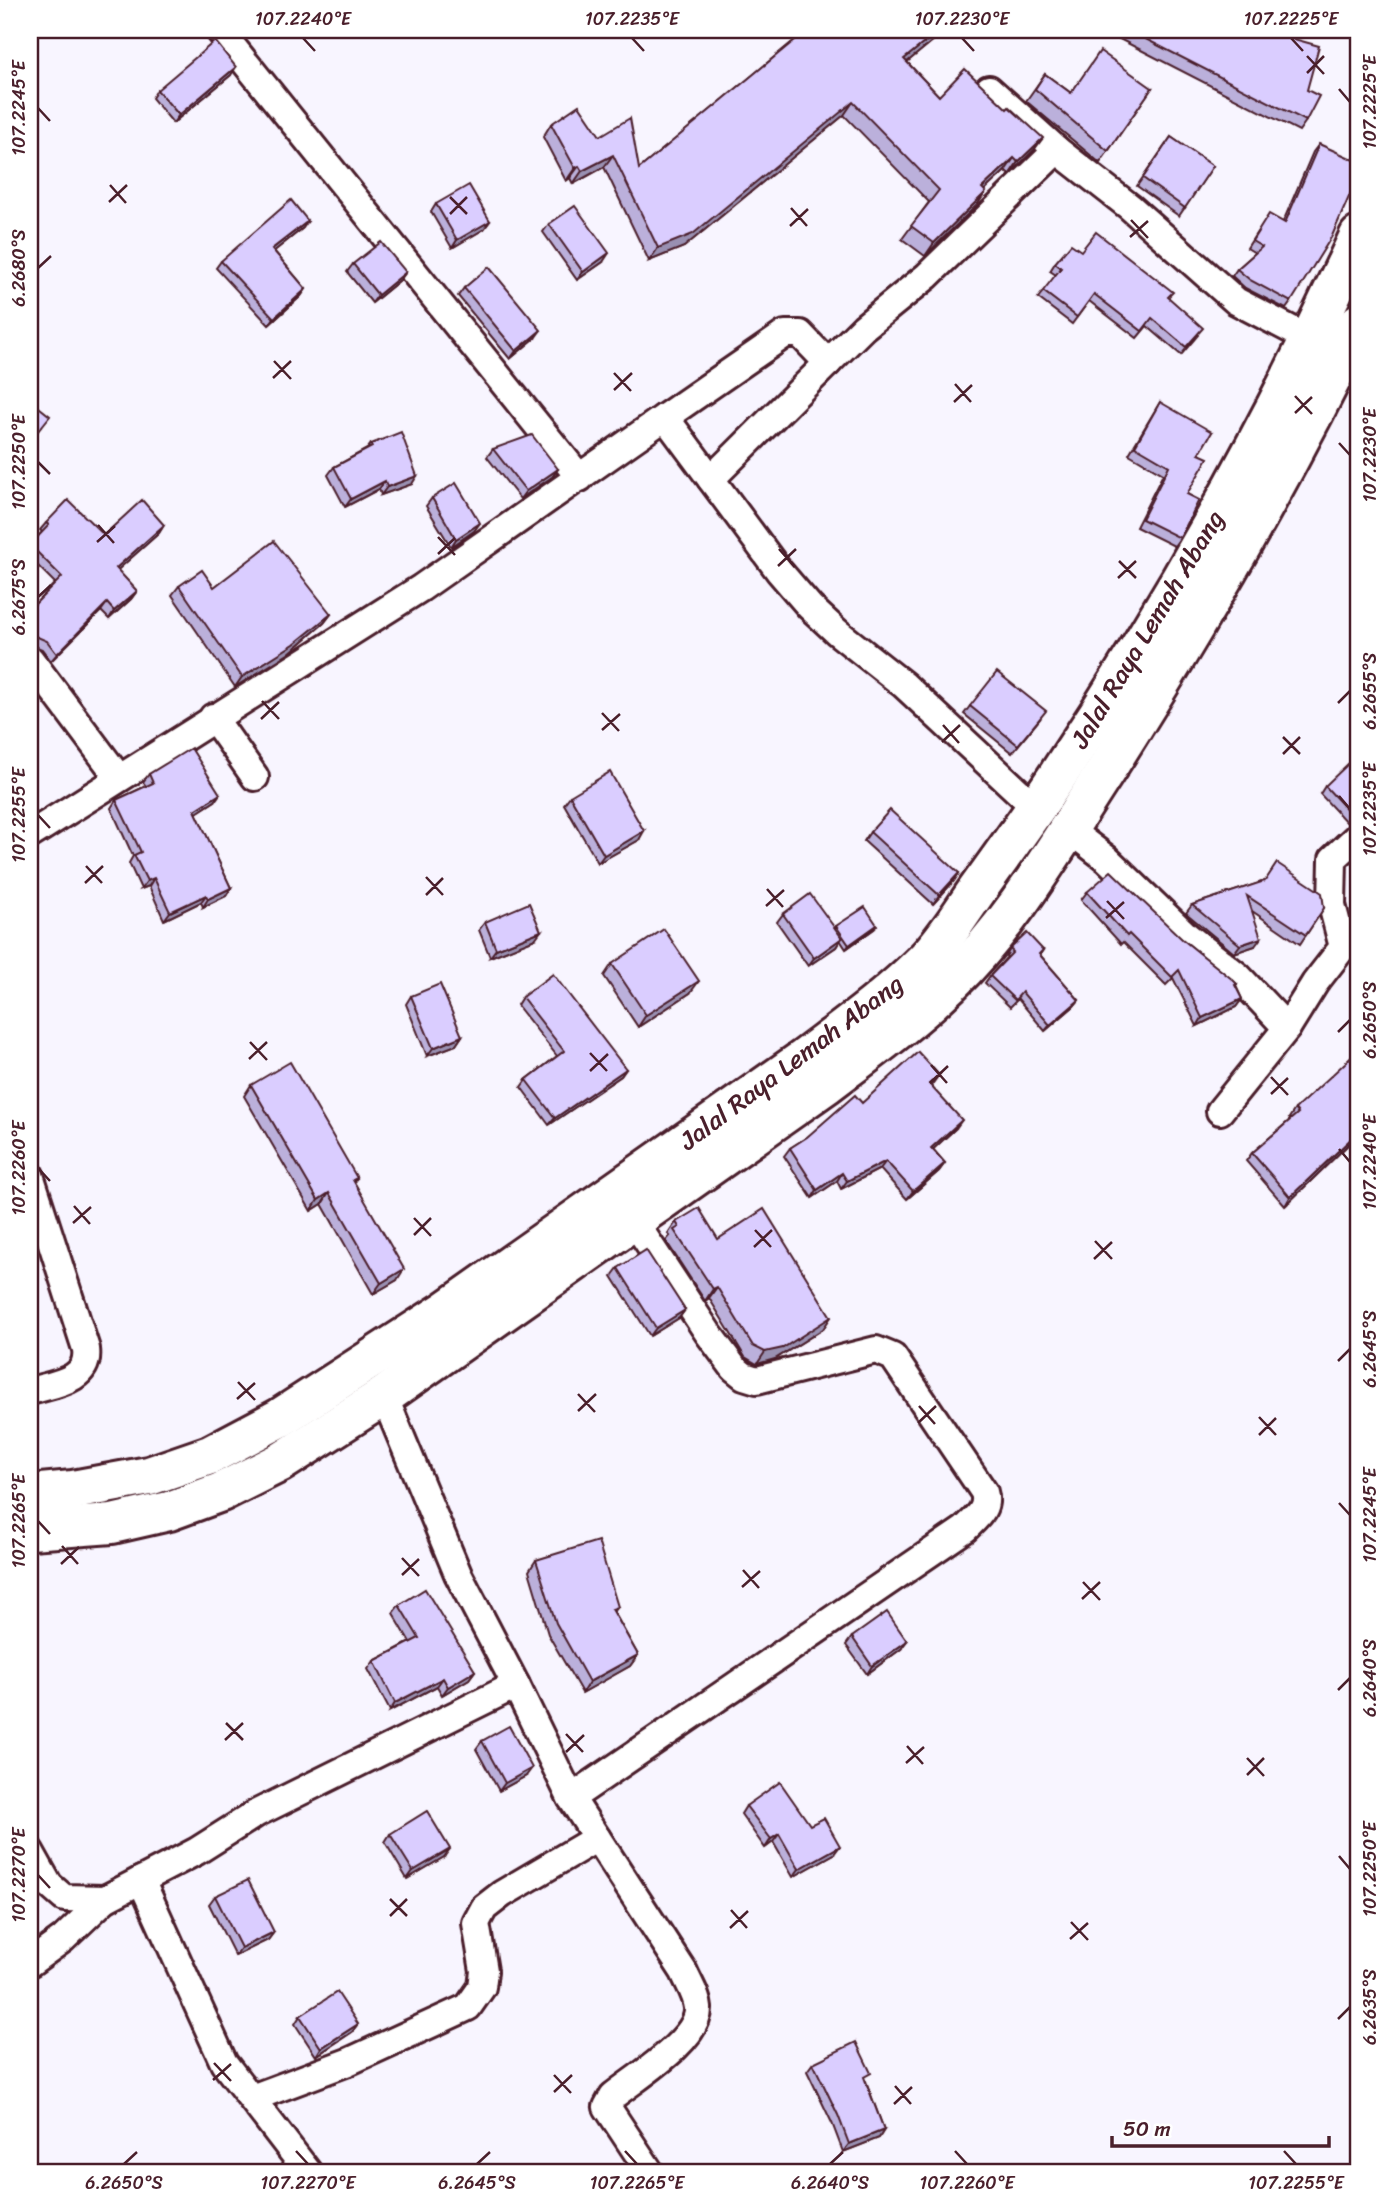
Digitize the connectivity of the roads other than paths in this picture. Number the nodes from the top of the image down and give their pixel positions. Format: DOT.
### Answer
graph roads {
  1 [pos="219,30"];
  2 [pos="989,89"];
  3 [pos="1057,149"];
  4 [pos="1359,236"];
  5 [pos="1358,328"];
  6 [pos="1311,340"];
  7 [pos="828,363"];
  8 [pos="665,417"];
  9 [pos="580,478"];
  10 [pos="711,479"];
  11 [pos="30,659"];
  12 [pos="213,718"];
  13 [pos="119,778"];
  14 [pos="255,778"];
  15 [pos="1037,808"];
  16 [pos="1068,829"];
  17 [pos="30,835"];
  18 [pos="1359,835"];
  19 [pos="1287,1028"];
  20 [pos="1220,1111"];
  21 [pos="30,1175"];
  22 [pos="634,1222"];
  23 [pos="30,1391"];
  24 [pos="384,1396"];
  25 [pos="30,1494"];
  26 [pos="30,1530"];
  27 [pos="516,1685"];
  28 [pos="571,1798"];
  29 [pos="597,1838"];
  30 [pos="30,1851"];
  31 [pos="141,1880"];
  32 [pos="105,1899"];
  33 [pos="30,1963"];
  34 [pos="252,2098"];
  35 [pos="308,2172"];
  36 [pos="650,2172"];
  1 -- 9 [label="street"];
  2 -- 3 [label="street"];
  3 -- 6 [label="street"];
  3 -- 7 [label="street"];
  4 -- 6 [label="highway, Jalal Raya Lemah Abang"];
  5 -- 16 [label="highway, Jalal Raya Lemah Abang"];
  6 -- 15 [label="highway, Jalal Raya Lemah Abang"];
  7 -- 8 [label="street"];
  7 -- 10 [label="street"];
  8 -- 9 [label="street"];
  8 -- 10 [label="street"];
  9 -- 12 [label="street"];
  10 -- 15 [label="street"];
  11 -- 13 [label="street"];
  12 -- 13 [label="street"];
  12 -- 14 [label="street"];
  13 -- 17 [label="street"];
  15 -- 25 [label="highway, Jalal Raya Lemah Abang"];
  16 -- 19 [label="street"];
  16 -- 22 [label="highway, Jalal Raya Lemah Abang"];
  18 -- 19 [label="street"];
  19 -- 20 [label="street"];
  21 -- 23 [label="street"];
  22 -- 24 [label="highway, Jalal Raya Lemah Abang"];
  22 -- 28 [label="street"];
  24 -- 26 [label="highway, Jalal Raya Lemah Abang"];
  24 -- 27 [label="street"];
  27 -- 28 [label="street"];
  27 -- 31 [label="street"];
  28 -- 29 [label="street"];
  29 -- 34 [label="street"];
  29 -- 36 [label="street"];
  30 -- 32 [label="street"];
  31 -- 32 [label="street"];
  31 -- 34 [label="street"];
  32 -- 33 [label="street"];
  34 -- 35 [label="street"];
}
